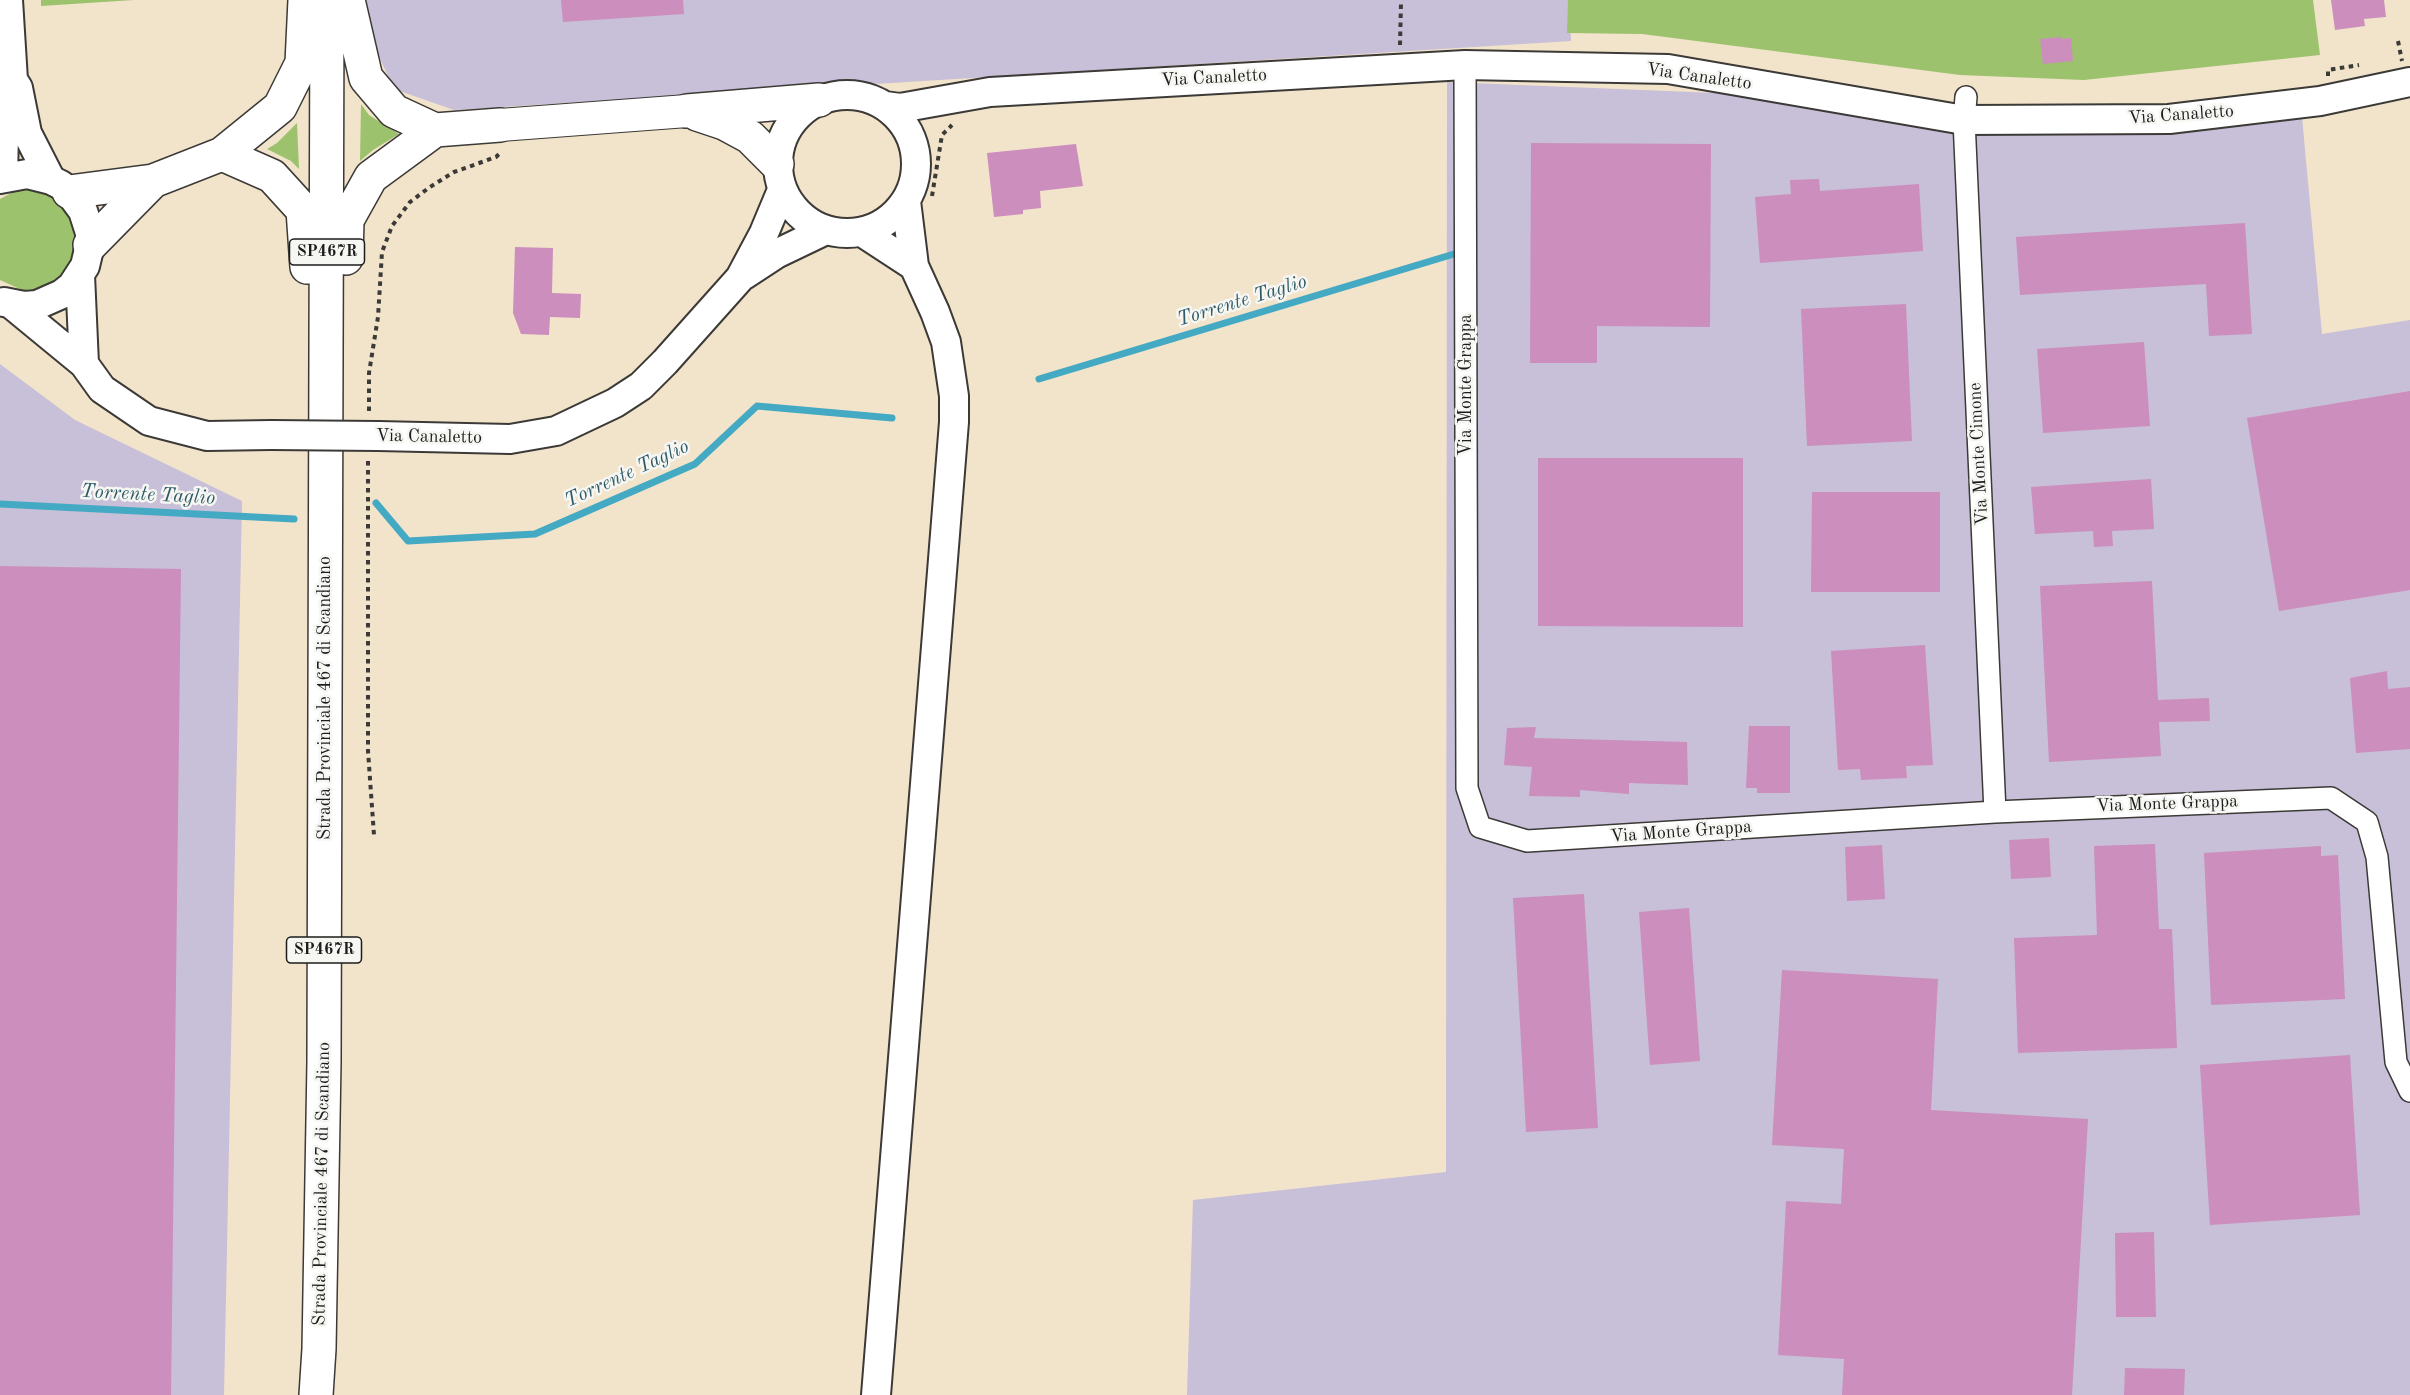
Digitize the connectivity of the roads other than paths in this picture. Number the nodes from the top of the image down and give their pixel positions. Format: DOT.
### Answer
graph roads {
  1 [pos="8,0"];
  2 [pos="305,0"];
  3 [pos="327,0"];
  4 [pos="348,0"];
  5 [pos="1465,65"];
  6 [pos="13,80"];
  7 [pos="2410,82"];
  8 [pos="946,99"];
  9 [pos="819,100"];
  10 [pos="885,106"];
  11 [pos="1965,109"];
  12 [pos="687,111"];
  13 [pos="500,125"];
  14 [pos="435,130"];
  15 [pos="222,154"];
  16 [pos="916,166"];
  17 [pos="780,177"];
  18 [pos="2,179"];
  19 [pos="153,181"];
  20 [pos="60,186"];
  21 [pos="906,201"];
  22 [pos="826,230"];
  23 [pos="862,232"];
  24 [pos="85,260"];
  25 [pos="914,266"];
  26 [pos="740,278"];
  27 [pos="5,303"];
  28 [pos="84,364"];
  29 [pos="326,505"];
  30 [pos="1995,812"];
  31 [pos="2410,1091"];
  32 [pos="316,1395"];
  33 [pos="876,1395"];
  1 -- 6 [label="main road"];
  2 -- 15 [label="highway"];
  3 -- 29 [label="highway, Strada Provinciale 467 di Scandiano / SP467R"];
  4 -- 14 [label="highway"];
  5 -- 8 [label="main road, Via Canaletto"];
  5 -- 11 [label="main road, Via Canaletto"];
  5 -- 30 [label="street, Via Monte Grappa"];
  6 -- 18 [label="main road"];
  6 -- 20 [label="main road"];
  7 -- 11 [label="main road, Via Canaletto"];
  8 -- 10 [label="main road, Via Canaletto"];
  8 -- 16 [label="main road"];
  9 -- 10 [label="main road"];
  9 -- 12 [label="highway"];
  9 -- 17 [label="main road"];
  10 -- 16 [label="main road"];
  11 -- 30 [label="street, Via Monte Cimone"];
  12 -- 13 [label="main road"];
  12 -- 17 [label="highway"];
  13 -- 14 [label="highway"];
  14 -- 29 [label="highway"];
  15 -- 19 [label="highway"];
  15 -- 29 [label="highway"];
  16 -- 21 [label="main road"];
  17 -- 22 [label="main road"];
  17 -- 26 [label="main road, Via Canaletto"];
  18 -- 20 [label="main road"];
  19 -- 20 [label="highway"];
  19 -- 24 [label="highway"];
  20 -- 24 [label="main road"];
  21 -- 23 [label="main road"];
  21 -- 25 [label="main road"];
  22 -- 23 [label="main road"];
  22 -- 26 [label="main road, Via Canaletto"];
  23 -- 25 [label="main road"];
  24 -- 27 [label="main road"];
  24 -- 28 [label="main road"];
  25 -- 33 [label="main road"];
  26 -- 28 [label="main road, Via Canaletto, bridge"];
  27 -- 28 [label="main road, Via Canaletto"];
  29 -- 32 [label="highway, Strada Provinciale 467 di Scandiano / SP467R"];
  30 -- 31 [label="street, Via Monte Grappa"];
}
